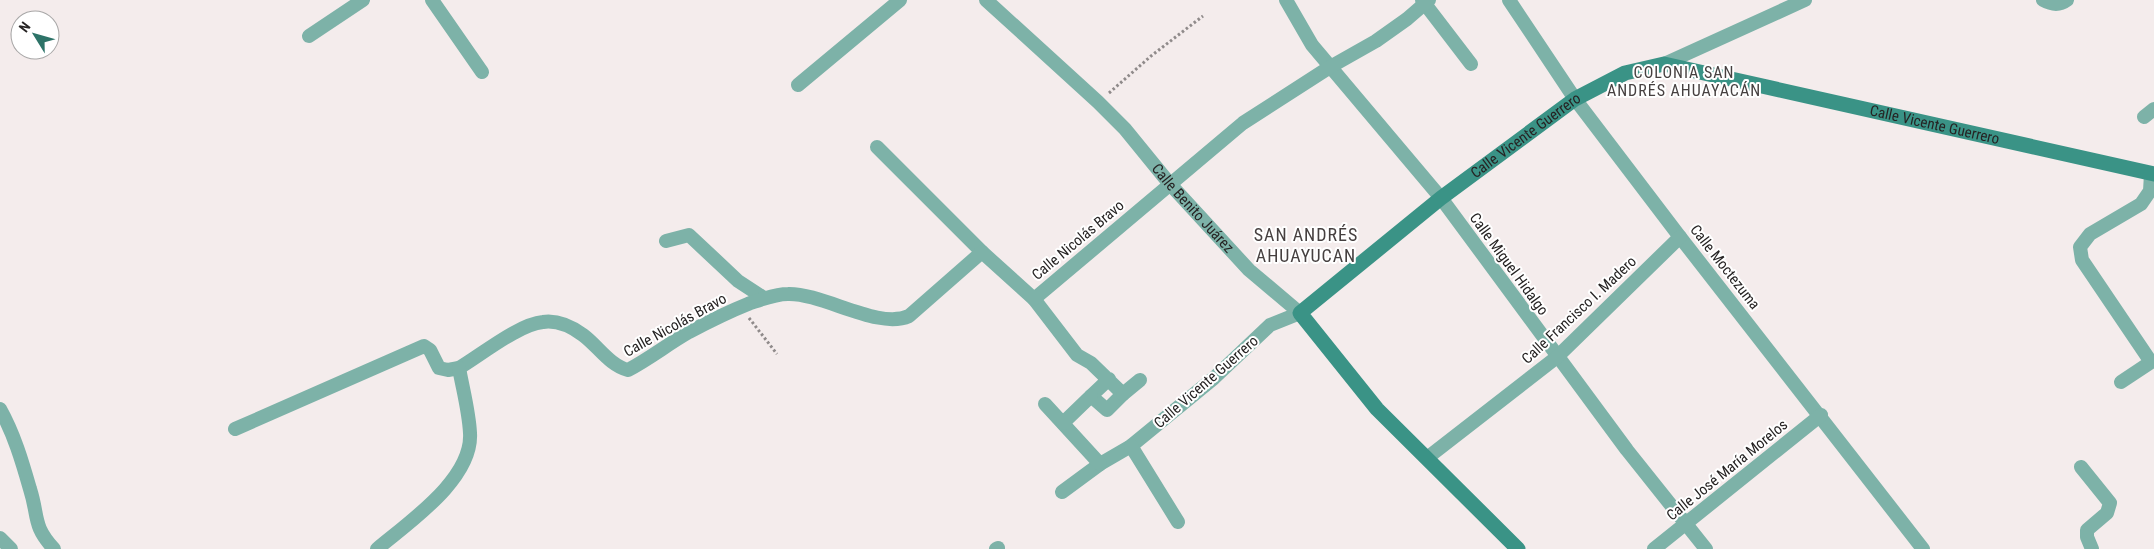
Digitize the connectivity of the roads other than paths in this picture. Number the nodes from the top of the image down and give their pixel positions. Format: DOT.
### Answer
graph roads {
  1 [pos="363,0"];
  2 [pos="432,0"];
  3 [pos="900,0"];
  4 [pos="986,0"];
  5 [pos="1286,0"];
  6 [pos="1509,0"];
  7 [pos="1805,0"];
  8 [pos="2044,0"];
  9 [pos="1425,1"];
  10 [pos="2064,2"];
  11 [pos="309,36"];
  12 [pos="1471,64"];
  13 [pos="1664,64"];
  14 [pos="1330,67"];
  15 [pos="482,72"];
  16 [pos="798,85"];
  17 [pos="1575,99"];
  18 [pos="876,147"];
  19 [pos="2153,174"];
  20 [pos="1169,183"];
  21 [pos="1441,198"];
  22 [pos="1680,237"];
  23 [pos="666,241"];
  24 [pos="982,252"];
  25 [pos="764,298"];
  26 [pos="1034,298"];
  27 [pos="1300,312"];
  28 [pos="1557,357"];
  29 [pos="459,368"];
  30 [pos="1108,379"];
  31 [pos="1140,380"];
  32 [pos="2121,382"];
  33 [pos="1123,394"];
  34 [pos="1091,396"];
  35 [pos="1045,404"];
  36 [pos="0,408"];
  37 [pos="1821,416"];
  38 [pos="1063,422"];
  39 [pos="235,429"];
  40 [pos="1131,446"];
  41 [pos="1427,458"];
  42 [pos="1100,464"];
  43 [pos="2081,467"];
  44 [pos="1062,492"];
  45 [pos="1178,522"];
  46 [pos="1686,524"];
  47 [pos="0,538"];
  48 [pos="11,549"];
  49 [pos="54,549"];
  50 [pos="377,549"];
  51 [pos="1518,549"];
  52 [pos="1654,549"];
  53 [pos="1706,549"];
  54 [pos="1923,549"];
  55 [pos="2092,549"];
  1 -- 11 [label="street"];
  2 -- 15 [label="street"];
  3 -- 16 [label="street"];
  4 -- 20 [label="street, Calle Benito Juárez"];
  5 -- 14 [label="street, Calle Miguel Hidalgo"];
  6 -- 17 [label="street, Calle Moctezuma"];
  7 -- 13 [label="street"];
  8 -- 10 [label="street"];
  9 -- 12 [label="street"];
  9 -- 14 [label="street, Calle Nicolás Bravo"];
  13 -- 17 [label="street, Calle Vicente Guerrero"];
  13 -- 19 [label="street, Calle Vicente Guerrero"];
  14 -- 20 [label="street, Calle Nicolás Bravo"];
  14 -- 21 [label="street, Calle Miguel Hidalgo"];
  17 -- 21 [label="street, Calle Vicente Guerrero"];
  17 -- 22 [label="street, Calle Moctezuma"];
  18 -- 24 [label="street"];
  19 -- 32 [label="street"];
  20 -- 26 [label="street, Calle Nicolás Bravo"];
  20 -- 27 [label="street, Calle Benito Juárez"];
  21 -- 27 [label="street, Calle Vicente Guerrero"];
  21 -- 28 [label="street, Calle Miguel Hidalgo"];
  22 -- 28 [label="street, Calle Francisco I. Madero"];
  22 -- 37 [label="street, Calle Moctezuma"];
  23 -- 25 [label="street"];
  24 -- 25 [label="street, Calle Nicolás Bravo"];
  24 -- 26 [label="street, Calle Nicolás Bravo"];
  25 -- 29 [label="street, Calle Nicolás Bravo"];
  26 -- 30 [label="street"];
  27 -- 40 [label="street, Calle Vicente Guerrero"];
  27 -- 41 [label="street, Calle Benito Juárez"];
  28 -- 41 [label="street, Calle Francisco I. Madero"];
  28 -- 46 [label="street, Calle Miguel Hidalgo"];
  29 -- 39 [label="street"];
  29 -- 50 [label="street"];
  30 -- 33 [label="street"];
  30 -- 34 [label="street"];
  31 -- 33 [label="street"];
  33 -- 34 [label="street"];
  34 -- 38 [label="street"];
  35 -- 38 [label="street"];
  36 -- 49 [label="street"];
  37 -- 46 [label="street, Calle José María Morelos"];
  37 -- 54 [label="street, Calle Moctezuma"];
  38 -- 42 [label="street"];
  40 -- 42 [label="street, Calle Vicente Guerrero"];
  40 -- 45 [label="street"];
  41 -- 51 [label="street, Calle Benito Juárez"];
  42 -- 44 [label="street, Calle Vicente Guerrero"];
  43 -- 55 [label="street"];
  46 -- 52 [label="street, Calle José María Morelos"];
  46 -- 53 [label="street, Calle Miguel Hidalgo"];
  47 -- 48 [label="street"];
}
